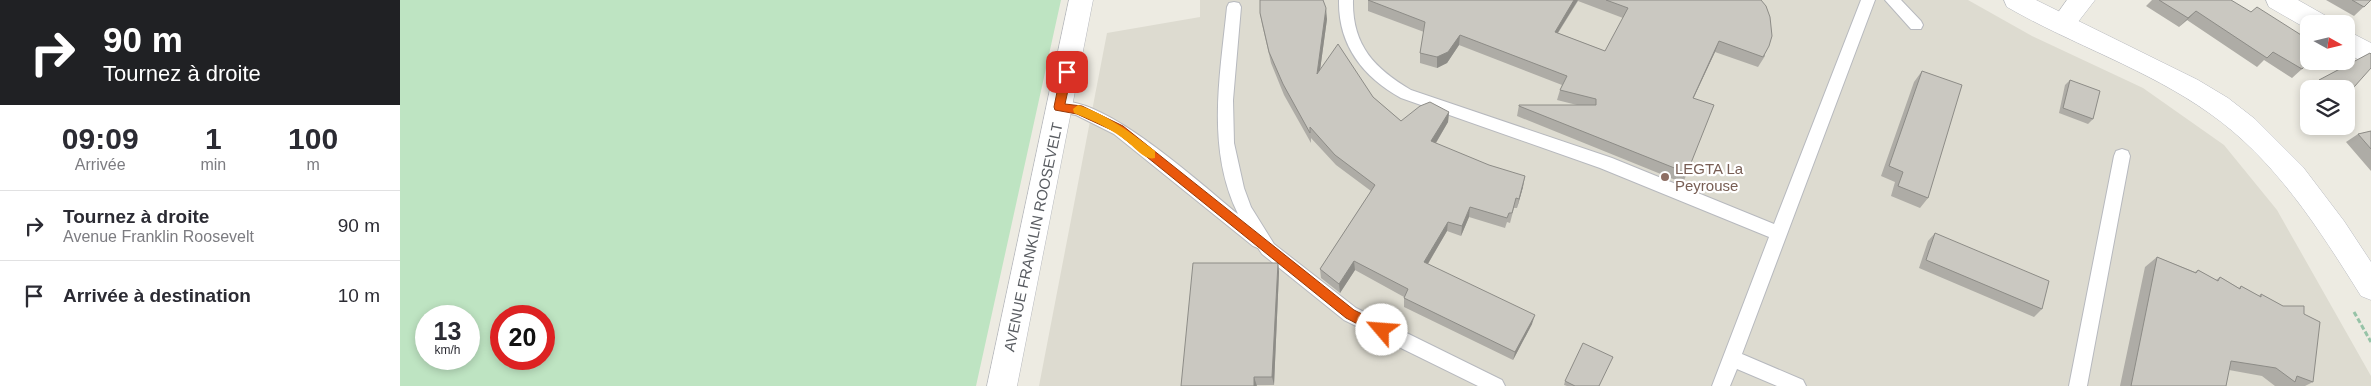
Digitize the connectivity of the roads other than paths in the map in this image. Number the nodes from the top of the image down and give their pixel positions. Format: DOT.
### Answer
graph roads {
  1 [pos="1082,0"];
  2 [pos="1346,0"];
  3 [pos="1868,0"];
  4 [pos="1892,0"];
  5 [pos="2016,0"];
  6 [pos="2083,0"];
  7 [pos="2278,0"];
  8 [pos="1234,7"];
  9 [pos="2304,15"];
  10 [pos="2062,24"];
  11 [pos="1916,25"];
  12 [pos="2355,46"];
  13 [pos="2371,56"];
  14 [pos="1059,107"];
  15 [pos="2122,156"];
  16 [pos="1780,234"];
  17 [pos="1268,249"];
  18 [pos="2371,287"];
  19 [pos="1732,358"];
  20 [pos="1002,386"];
  21 [pos="1496,386"];
  22 [pos="1721,386"];
  23 [pos="1797,386"];
  24 [pos="2078,386"];
  1 -- 14 [label="street, AVENUE FRANKLIN ROOSEVELT"];
  2 -- 16 [label="lane"];
  3 -- 16 [label="lane"];
  4 -- 11 [label="lane"];
  5 -- 10 [label="street"];
  6 -- 10 [label="street"];
  7 -- 9 [label="street"];
  8 -- 17 [label="lane"];
  10 -- 18 [label="street"];
  12 -- 13 [label="street"];
  14 -- 17 [label="lane"];
  14 -- 20 [label="street, AVENUE FRANKLIN ROOSEVELT"];
  15 -- 24 [label="lane"];
  16 -- 19 [label="lane"];
  17 -- 21 [label="lane"];
  19 -- 22 [label="lane"];
  19 -- 23 [label="lane"];
}
